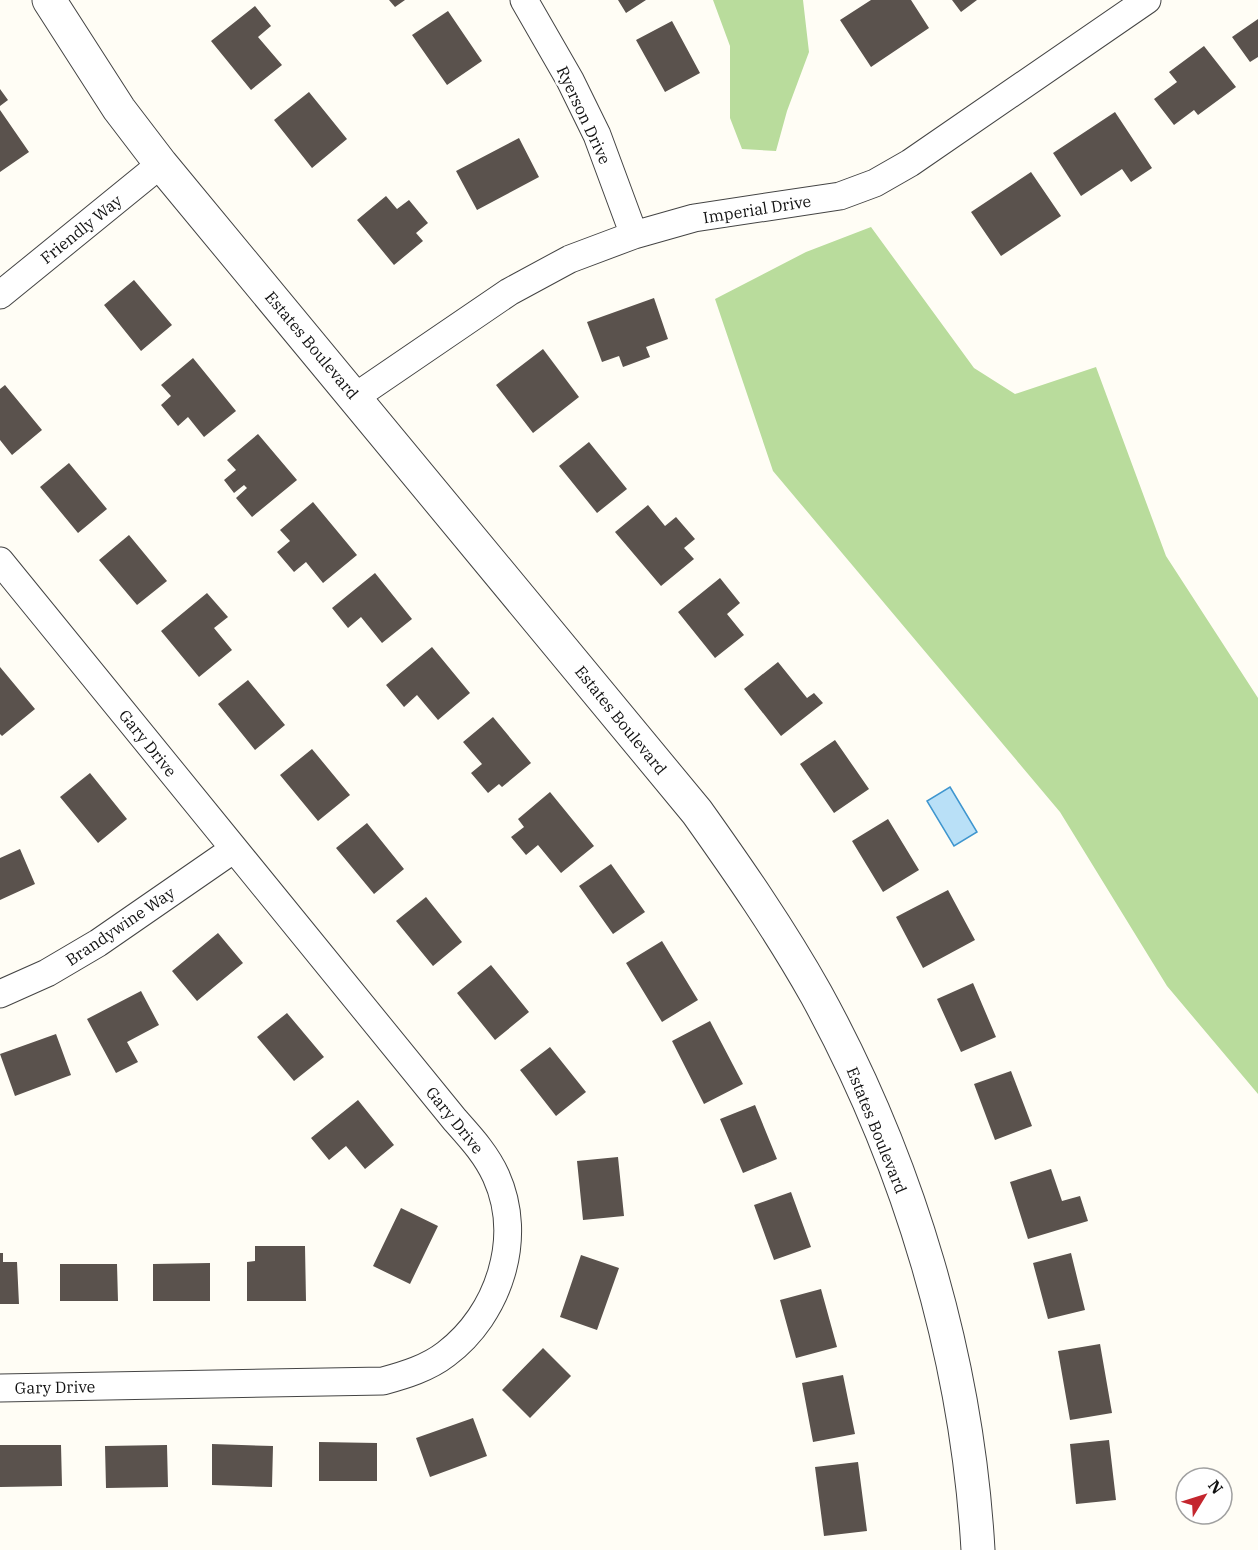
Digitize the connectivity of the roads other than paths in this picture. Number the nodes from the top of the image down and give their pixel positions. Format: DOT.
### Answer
graph roads {
  1 [pos="49,0"];
  2 [pos="524,0"];
  3 [pos="1147,0"];
  4 [pos="161,164"];
  5 [pos="633,235"];
  6 [pos="0,295"];
  7 [pos="355,397"];
  8 [pos="0,561"];
  9 [pos="234,849"];
  10 [pos="0,994"];
  11 [pos="0,1388"];
  12 [pos="978,1550"];
  1 -- 4 [label="street, Estates Boulevard"];
  2 -- 5 [label="street, Ryerson Drive"];
  3 -- 5 [label="street, Imperial Drive"];
  4 -- 6 [label="street, Friendly Way"];
  4 -- 7 [label="street, Estates Boulevard"];
  5 -- 7 [label="street, Imperial Drive"];
  7 -- 12 [label="street, Estates Boulevard"];
  8 -- 9 [label="street, Gary Drive"];
  9 -- 10 [label="street, Brandywine Way"];
  9 -- 11 [label="street, Gary Drive"];
}
